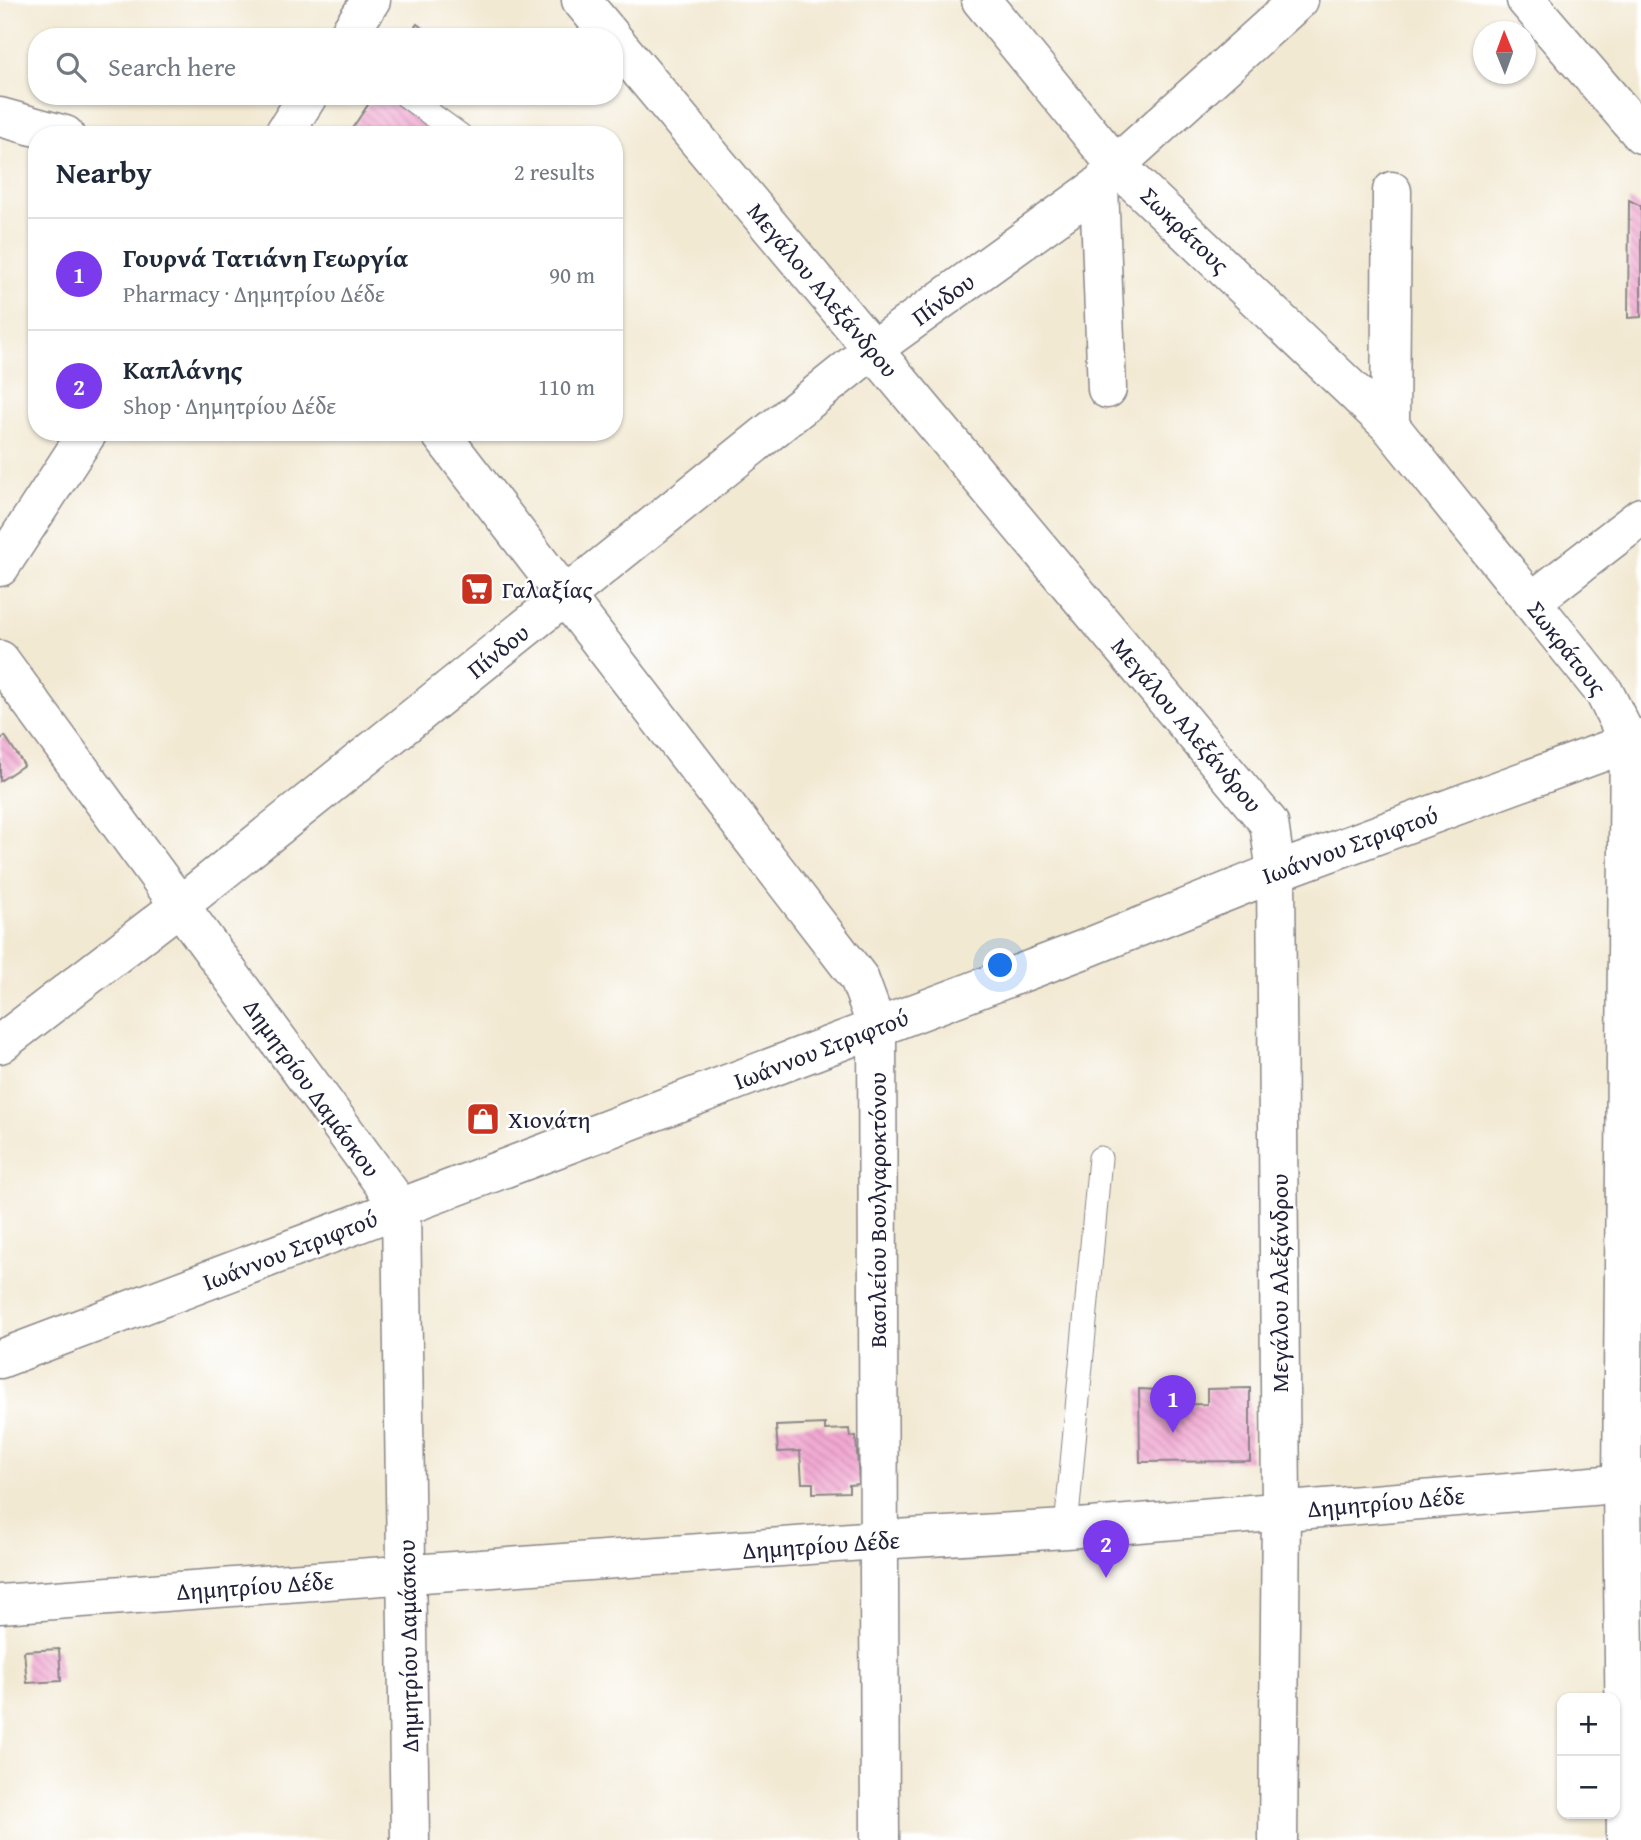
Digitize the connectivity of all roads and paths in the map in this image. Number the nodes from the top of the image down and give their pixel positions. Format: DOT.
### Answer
graph roads {
  1 [pos="371,0"];
  2 [pos="581,0"];
  3 [pos="981,0"];
  4 [pos="1299,0"];
  5 [pos="1526,0"];
  6 [pos="353,28"];
  7 [pos="605,28"];
  8 [pos="623,50"];
  9 [pos="302,105"];
  10 [pos="418,105"];
  11 [pos="0,117"];
  12 [pos="32,126"];
  13 [pos="289,126"];
  14 [pos="448,126"];
  15 [pos="1641,134"];
  16 [pos="1108,176"];
  17 [pos="1392,191"];
  18 [pos="873,349"];
  19 [pos="1107,389"];
  20 [pos="1390,426"];
  21 [pos="82,441"];
  22 [pos="446,441"];
  23 [pos="1641,517"];
  24 [pos="0,567"];
  25 [pos="566,597"];
  26 [pos="1531,602"];
  27 [pos="0,660"];
  28 [pos="1635,740"];
  29 [pos="1276,872"];
  30 [pos="179,906"];
  31 [pos="877,1027"];
  32 [pos="0,1044"];
  33 [pos="1100,1158"];
  34 [pos="401,1208"];
  35 [pos="0,1359"];
  36 [pos="1632,1483"];
  37 [pos="1281,1510"];
  38 [pos="1066,1529"];
  39 [pos="878,1540"];
  40 [pos="408,1575"];
  41 [pos="0,1604"];
  42 [pos="410,1840"];
  43 [pos="880,1840"];
  44 [pos="1278,1840"];
  45 [pos="1626,1840"];
  1 -- 6 [label="street"];
  2 -- 7 [label="street, Μεγάλου Αλεξάνδρου"];
  3 -- 16 [label="street, Σωκράτους"];
  4 -- 16 [label="street, Πίνδου"];
  5 -- 15 [label="street"];
  8 -- 18 [label="street, Μεγάλου Αλεξάνδρου"];
  9 -- 13 [label="street"];
  10 -- 14 [label="lane"];
  11 -- 12 [label="street"];
  16 -- 18 [label="street, Πίνδου"];
  16 -- 19 [label="street"];
  16 -- 20 [label="street, Σωκράτους"];
  17 -- 20 [label="street"];
  18 -- 25 [label="street, Πίνδου"];
  18 -- 29 [label="street, Μεγάλου Αλεξάνδρου"];
  20 -- 26 [label="street, Σωκράτους"];
  21 -- 24 [label="street"];
  22 -- 25 [label="street, Βασιλείου Βουλγαροκτόνου"];
  23 -- 26 [label="street"];
  25 -- 30 [label="street, Πίνδου"];
  25 -- 31 [label="street, Βασιλείου Βουλγαροκτόνου"];
  26 -- 28 [label="street, Σωκράτους"];
  27 -- 30 [label="street, Δημητρίου Δαμάσκου"];
  28 -- 29 [label="street, Ιωάννου Στριφτού"];
  28 -- 36 [label="street, Σωκράτους"];
  29 -- 31 [label="street, Ιωάννου Στριφτού"];
  29 -- 37 [label="street, Μεγάλου Αλεξάνδρου"];
  30 -- 32 [label="street, Πίνδου"];
  30 -- 34 [label="street, Δημητρίου Δαμάσκου"];
  31 -- 34 [label="street, Ιωάννου Στριφτού"];
  31 -- 39 [label="street, Βασιλείου Βουλγαροκτόνου"];
  33 -- 38 [label="lane"];
  34 -- 35 [label="street, Ιωάννου Στριφτού"];
  34 -- 40 [label="street, Δημητρίου Δαμάσκου"];
  36 -- 37 [label="street, Δημητρίου Δέδε"];
  36 -- 45 [label="street, Σωκράτους"];
  37 -- 38 [label="street, Δημητρίου Δέδε"];
  37 -- 44 [label="street, Μεγάλου Αλεξάνδρου"];
  38 -- 39 [label="street, Δημητρίου Δέδε"];
  39 -- 40 [label="street, Δημητρίου Δέδε"];
  39 -- 43 [label="street, Βασιλείου Βουλγαροκτόνου"];
  40 -- 41 [label="street, Δημητρίου Δέδε"];
  40 -- 42 [label="street, Δημητρίου Δαμάσκου"];
}
